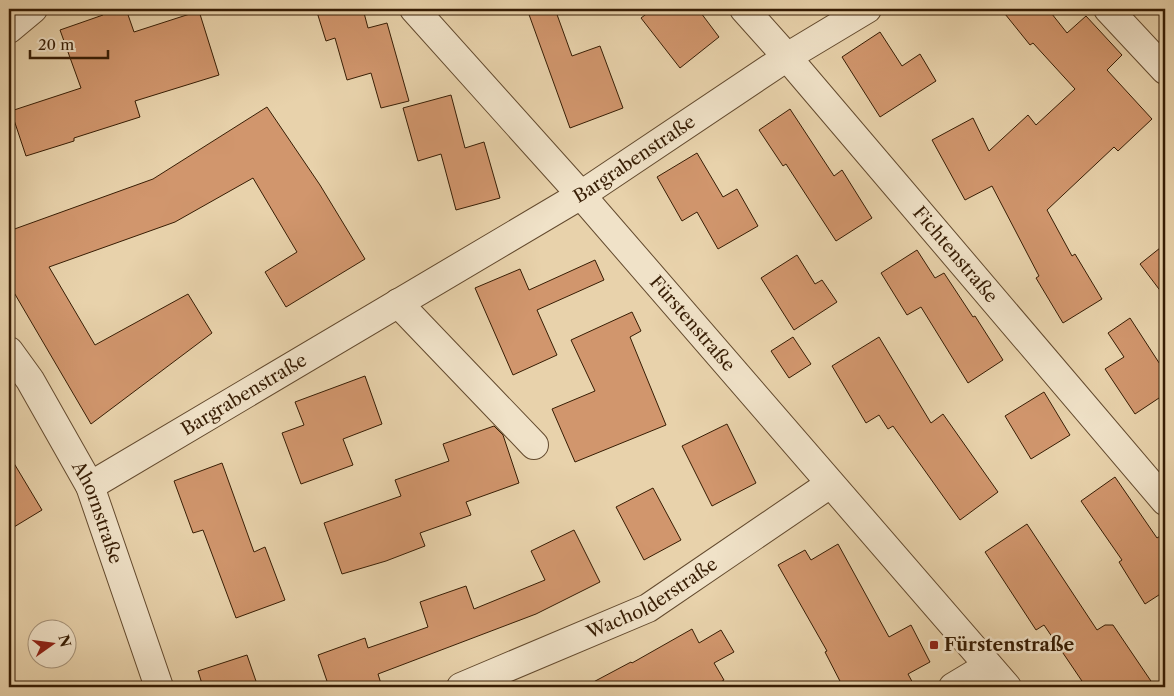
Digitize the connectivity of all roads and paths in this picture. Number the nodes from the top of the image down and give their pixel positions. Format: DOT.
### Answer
graph roads {
  1 [pos="33,9"];
  2 [pos="414,9"];
  3 [pos="744,9"];
  4 [pos="866,9"];
  5 [pos="1108,9"];
  6 [pos="9,29"];
  7 [pos="787,57"];
  8 [pos="1165,70"];
  9 [pos="581,195"];
  10 [pos="398,303"];
  11 [pos="9,352"];
  12 [pos="534,445"];
  13 [pos="830,484"];
  14 [pos="90,486"];
  15 [pos="1165,501"];
  16 [pos="988,666"];
  17 [pos="159,687"];
  18 [pos="462,687"];
  19 [pos="953,687"];
  20 [pos="1006,687"];
  1 -- 6 [label="street"];
  2 -- 9 [label="street, Fürstenstraße"];
  3 -- 7 [label="street, Fichtenstraße"];
  4 -- 7 [label="street, Bargrabenstraße"];
  5 -- 8 [label="street"];
  7 -- 9 [label="street, Bargrabenstraße"];
  7 -- 15 [label="street, Fichtenstraße"];
  9 -- 10 [label="street, Bargrabenstraße"];
  9 -- 13 [label="street, Fürstenstraße"];
  10 -- 12 [label="street"];
  10 -- 14 [label="street, Bargrabenstraße"];
  11 -- 14 [label="street, Ahornstraße"];
  13 -- 16 [label="street, Fürstenstraße"];
  13 -- 18 [label="street, Wacholderstraße"];
  14 -- 17 [label="street, Ahornstraße"];
  16 -- 19 [label="street"];
  16 -- 20 [label="street, Fürstenstraße"];
}
